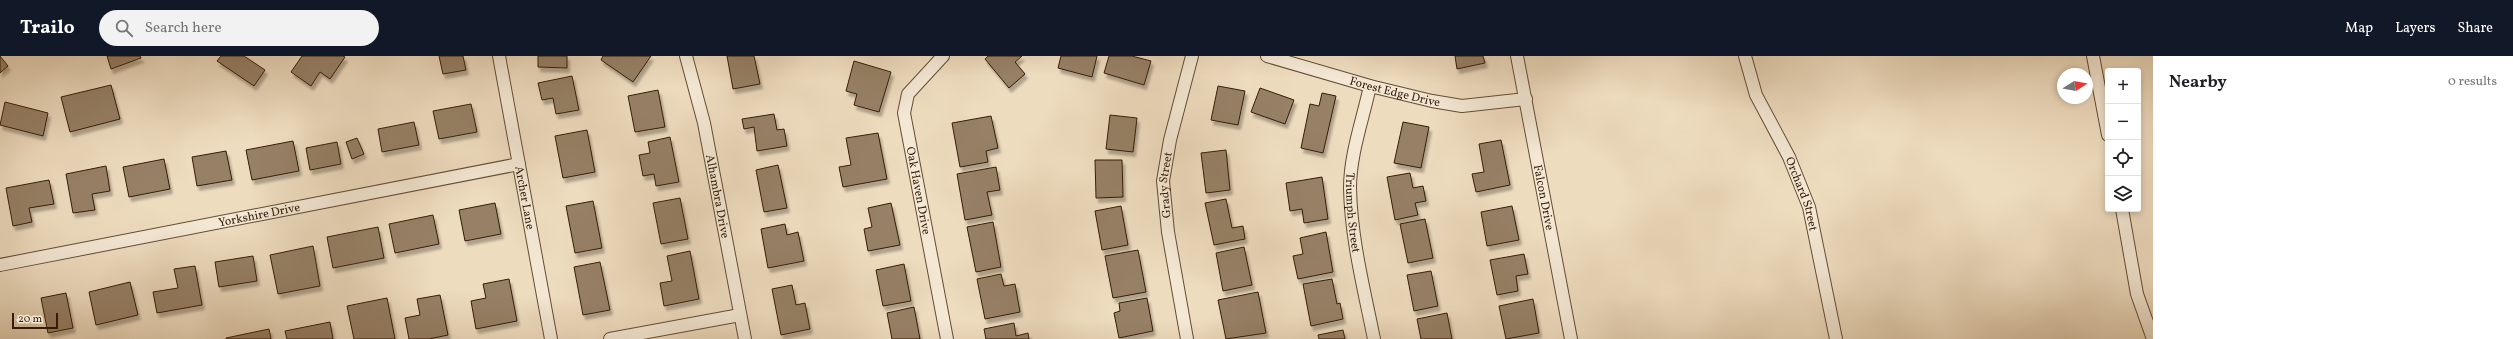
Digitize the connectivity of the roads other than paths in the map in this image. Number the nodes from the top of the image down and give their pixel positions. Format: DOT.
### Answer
graph roads {
  1 [pos="499,56"];
  2 [pos="686,56"];
  3 [pos="943,56"];
  4 [pos="1192,56"];
  5 [pos="1267,56"];
  6 [pos="1517,56"];
  7 [pos="1745,56"];
  8 [pos="2093,56"];
  9 [pos="1370,86"];
  10 [pos="1526,99"];
  11 [pos="2105,119"];
  12 [pos="519,164"];
  13 [pos="2123,212"];
  14 [pos="0,265"];
  15 [pos="740,315"];
  16 [pos="551,339"];
  17 [pos="610,339"];
  18 [pos="745,339"];
  19 [pos="947,339"];
  20 [pos="1187,339"];
  21 [pos="1374,339"];
  22 [pos="1571,339"];
  23 [pos="1836,339"];
  24 [pos="2153,339"];
  1 -- 12 [label="street, Archer Lane"];
  2 -- 15 [label="street, Alhambra Drive"];
  3 -- 19 [label="street, Oak Haven Drive"];
  4 -- 20 [label="street, Grady Street"];
  5 -- 9 [label="street, Forest Edge Drive"];
  6 -- 10 [label="street, Falcon Drive"];
  7 -- 23 [label="street, Orchard Street"];
  8 -- 11 [label="street"];
  9 -- 10 [label="street, Forest Edge Drive"];
  9 -- 21 [label="street, Triumph Street"];
  10 -- 22 [label="street, Falcon Drive"];
  12 -- 14 [label="street, Yorkshire Drive"];
  12 -- 16 [label="street, Archer Lane"];
  13 -- 24 [label="street"];
  15 -- 17 [label="street"];
  15 -- 18 [label="street, Alhambra Drive"];
}
